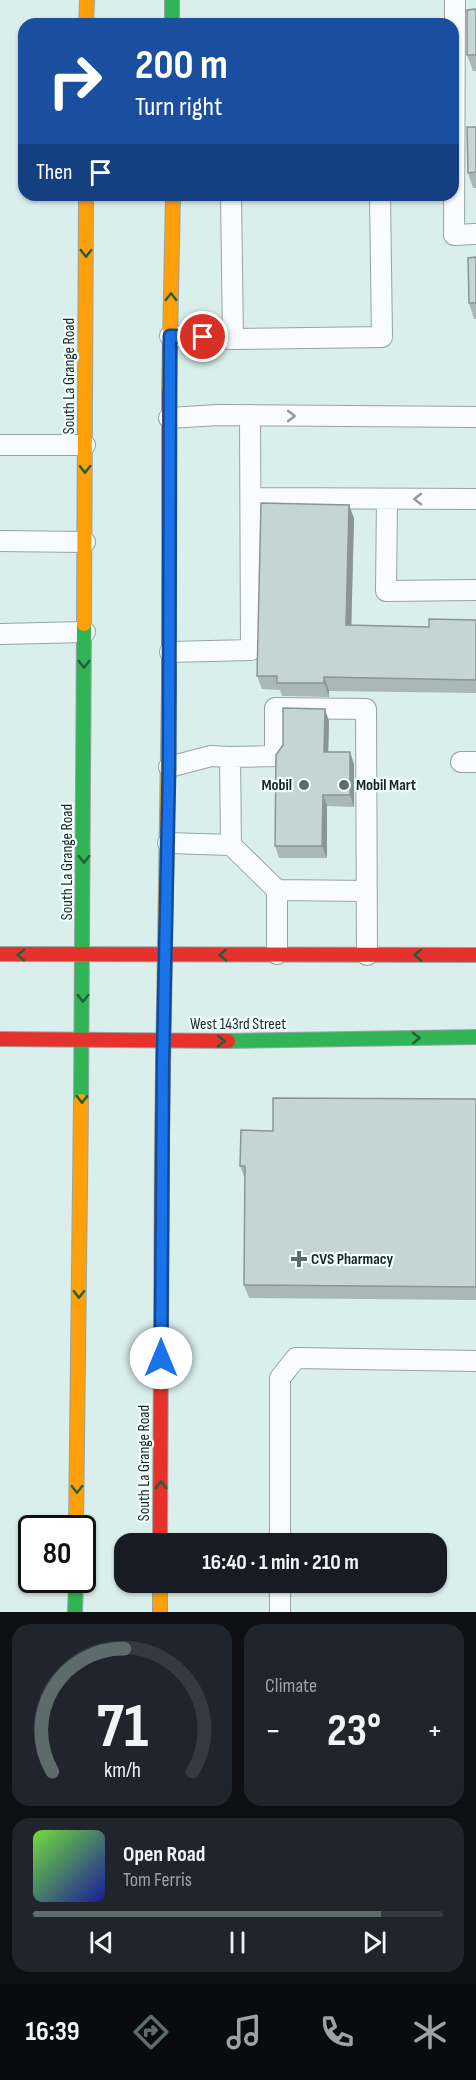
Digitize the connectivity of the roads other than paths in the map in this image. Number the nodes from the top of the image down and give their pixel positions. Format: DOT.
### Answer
graph roads {
  1 [pos="87,0"];
  2 [pos="172,0"];
  3 [pos="455,0"];
  4 [pos="87,18"];
  5 [pos="172,18"];
  6 [pos="455,18"];
  7 [pos="86,201"];
  8 [pos="173,201"];
  9 [pos="231,201"];
  10 [pos="380,201"];
  11 [pos="454,201"];
  12 [pos="476,234"];
  13 [pos="170,336"];
  14 [pos="233,339"];
  15 [pos="250,415"];
  16 [pos="476,417"];
  17 [pos="169,418"];
  18 [pos="0,445"];
  19 [pos="85,445"];
  20 [pos="252,498"];
  21 [pos="387,499"];
  22 [pos="476,499"];
  23 [pos="0,542"];
  24 [pos="85,542"];
  25 [pos="476,590"];
  26 [pos="84,632"];
  27 [pos="0,634"];
  28 [pos="170,652"];
  29 [pos="230,757"];
  30 [pos="169,767"];
  31 [pos="168,843"];
  32 [pos="231,845"];
  33 [pos="276,890"];
  34 [pos="367,891"];
  35 [pos="0,954"];
  36 [pos="278,954"];
  37 [pos="367,955"];
  38 [pos="476,955"];
  39 [pos="83,956"];
  40 [pos="165,956"];
  41 [pos="476,1037"];
  42 [pos="0,1039"];
  43 [pos="82,1040"];
  44 [pos="163,1040"];
  45 [pos="476,1361"];
  46 [pos="76,1515"];
  47 [pos="160,1533"];
  48 [pos="280,1533"];
  49 [pos="75,1593"];
  50 [pos="160,1593"];
  51 [pos="280,1593"];
  52 [pos="75,1612"];
  53 [pos="160,1612"];
  54 [pos="280,1612"];
  1 -- 4 [label="main road"];
  2 -- 5 [label="main road"];
  3 -- 6 [label="lane"];
  7 -- 19 [label="main road, South La Grange Road, one-way"];
  13 -- 8 [label="main road, South La Grange Road, one-way"];
  9 -- 14 [label="lane"];
  10 -- 14 [label="lane"];
  11 -- 12 [label="lane"];
  13 -- 14 [label="lane"];
  13 -- 17 [label="main road, South La Grange Road"];
  15 -- 16 [label="lane, one-way"];
  15 -- 17 [label="lane"];
  15 -- 20 [label="lane"];
  17 -- 28 [label="main road, South La Grange Road"];
  18 -- 19 [label="lane"];
  19 -- 24 [label="main road, South La Grange Road, one-way"];
  20 -- 21 [label="lane"];
  20 -- 28 [label="lane"];
  22 -- 21 [label="lane, one-way"];
  21 -- 25 [label="lane"];
  23 -- 24 [label="lane"];
  24 -- 26 [label="main road, South La Grange Road"];
  26 -- 27 [label="lane"];
  26 -- 39 [label="main road, South La Grange Road, one-way"];
  28 -- 30 [label="main road, South La Grange Road"];
  29 -- 30 [label="lane"];
  29 -- 32 [label="lane"];
  29 -- 34 [label="lane"];
  30 -- 31 [label="main road, South La Grange Road"];
  31 -- 32 [label="lane"];
  31 -- 40 [label="main road, South La Grange Road"];
  32 -- 33 [label="lane"];
  33 -- 34 [label="lane"];
  33 -- 36 [label="lane"];
  34 -- 37 [label="lane"];
  39 -- 35 [label="main road, one-way"];
  36 -- 37 [label="main road"];
  36 -- 40 [label="main road, one-way"];
  38 -- 37 [label="main road, one-way"];
  39 -- 40 [label="main road"];
  39 -- 43 [label="main road, South La Grange Road, one-way"];
  40 -- 44 [label="main road, South La Grange Road"];
  44 -- 41 [label="main road, West 143rd Street, one-way"];
  42 -- 43 [label="main road, West 143rd Street"];
  43 -- 44 [label="main road, West 143rd Street"];
  43 -- 46 [label="main road, South La Grange Road, one-way"];
  47 -- 44 [label="main road, South La Grange Road, one-way"];
  45 -- 48 [label="lane"];
  49 -- 52 [label="main road"];
  50 -- 53 [label="main road"];
  51 -- 54 [label="lane"];
}
